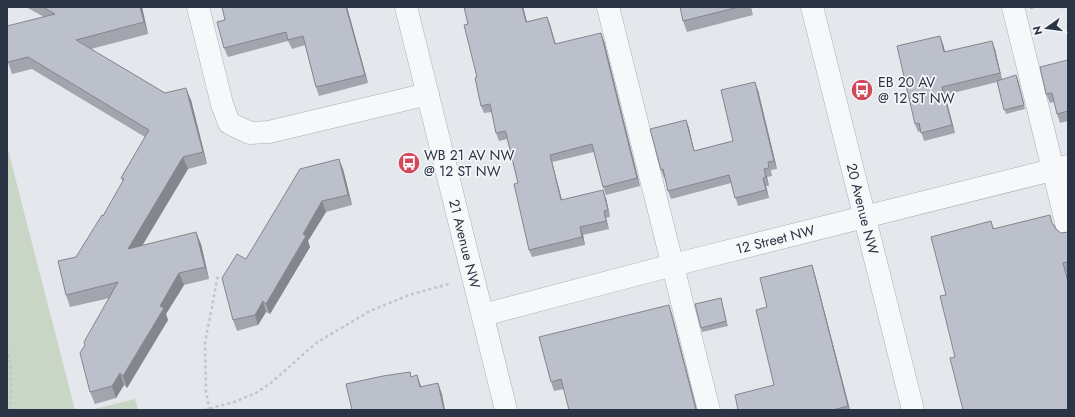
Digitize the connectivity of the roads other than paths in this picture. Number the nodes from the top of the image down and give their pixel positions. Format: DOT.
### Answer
graph roads {
  1 [pos="198,7"];
  2 [pos="406,7"];
  3 [pos="608,7"];
  4 [pos="812,7"];
  5 [pos="1013,7"];
  6 [pos="428,94"];
  7 [pos="1060,168"];
  8 [pos="864,217"];
  9 [pos="1068,230"];
  10 [pos="673,265"];
  11 [pos="483,315"];
  12 [pos="506,410"];
  13 [pos="709,410"];
  14 [pos="913,410"];
  1 -- 6 [label="street"];
  2 -- 6 [label="street, 21 Avenue NW"];
  3 -- 10 [label="street"];
  4 -- 8 [label="street, 20 Avenue NW"];
  5 -- 7 [label="street"];
  6 -- 11 [label="street, 21 Avenue NW"];
  7 -- 8 [label="street, 12 Street NW"];
  7 -- 9 [label="street"];
  8 -- 10 [label="street, 12 Street NW"];
  8 -- 14 [label="street, 20 Avenue NW"];
  10 -- 11 [label="street, 12 Street NW"];
  10 -- 13 [label="street"];
  11 -- 12 [label="street, 21 Avenue NW"];
}
